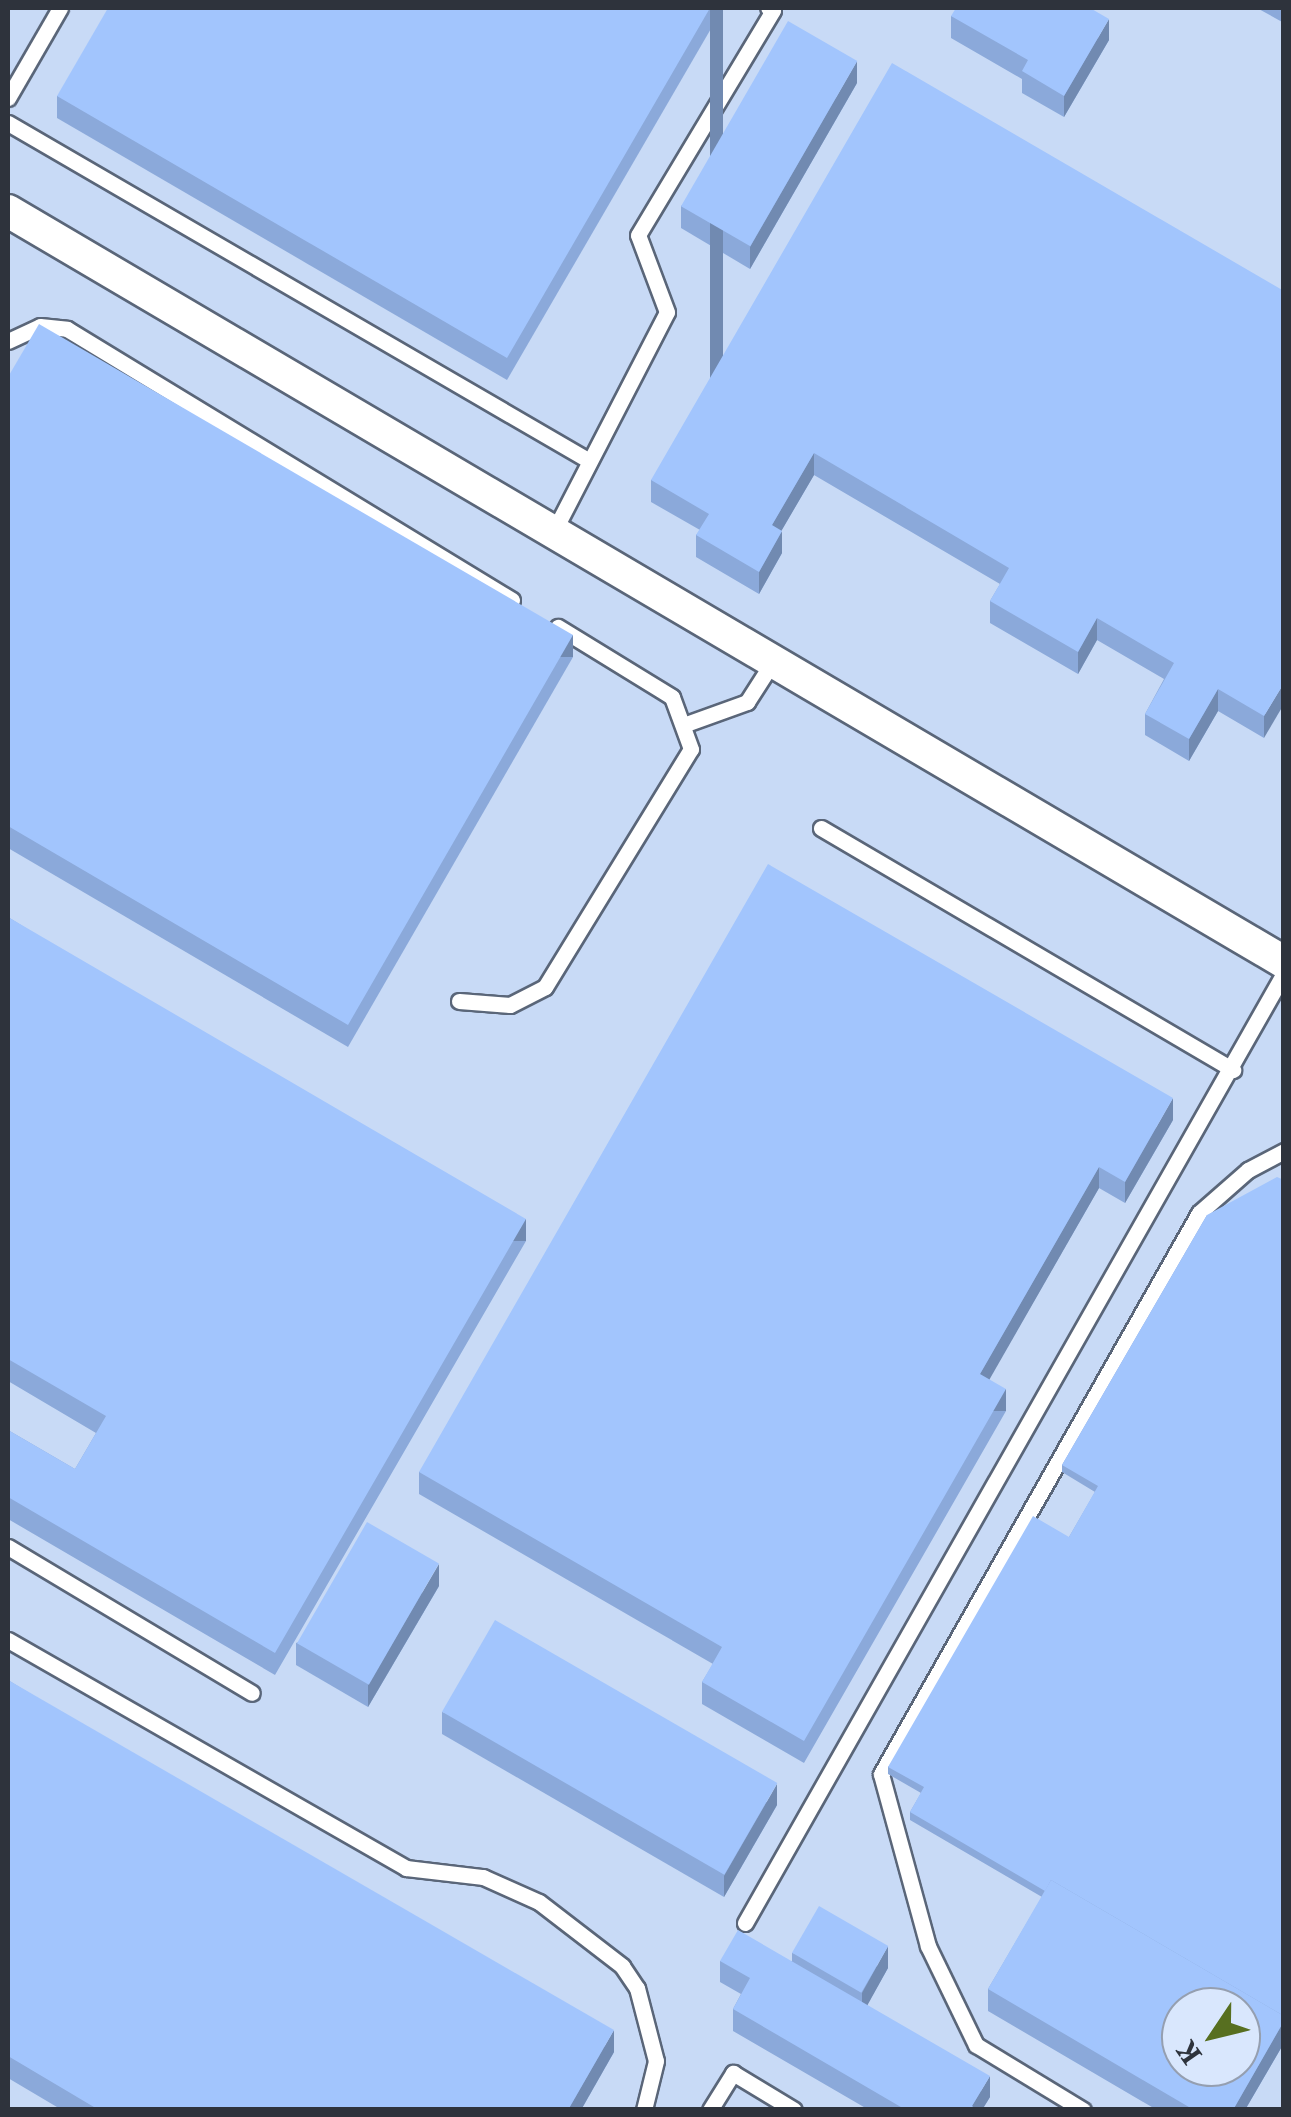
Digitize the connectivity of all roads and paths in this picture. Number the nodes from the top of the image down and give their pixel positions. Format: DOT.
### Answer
graph roads {
  1 [pos="60,8"];
  2 [pos="768,8"];
  3 [pos="8,98"];
  4 [pos="8,123"];
  5 [pos="8,212"];
  6 [pos="8,341"];
  7 [pos="588,460"];
  8 [pos="554,531"];
  9 [pos="520,605"];
  10 [pos="537,615"];
  11 [pos="774,660"];
  12 [pos="686,724"];
  13 [pos="821,828"];
  14 [pos="1284,962"];
  15 [pos="1284,973"];
  16 [pos="459,1001"];
  17 [pos="1233,1070"];
  18 [pos="1284,1152"];
  19 [pos="8,1546"];
  20 [pos="8,1640"];
  21 [pos="252,1693"];
  22 [pos="745,1923"];
  23 [pos="644,2110"];
  24 [pos="710,2110"];
  25 [pos="794,2110"];
  26 [pos="1082,2110"];
  1 -- 3 [label="lane"];
  2 -- 7 [label="lane"];
  4 -- 7 [label="lane"];
  5 -- 8 [label="street"];
  6 -- 9 [label="lane"];
  7 -- 8 [label="lane"];
  8 -- 11 [label="street"];
  10 -- 12 [label="lane"];
  11 -- 12 [label="lane"];
  11 -- 14 [label="street"];
  12 -- 16 [label="lane"];
  13 -- 17 [label="lane"];
  15 -- 17 [label="lane"];
  17 -- 22 [label="lane"];
  18 -- 26 [label="lane"];
  19 -- 21 [label="lane"];
  20 -- 23 [label="lane"];
  24 -- 25 [label="lane"];
}
